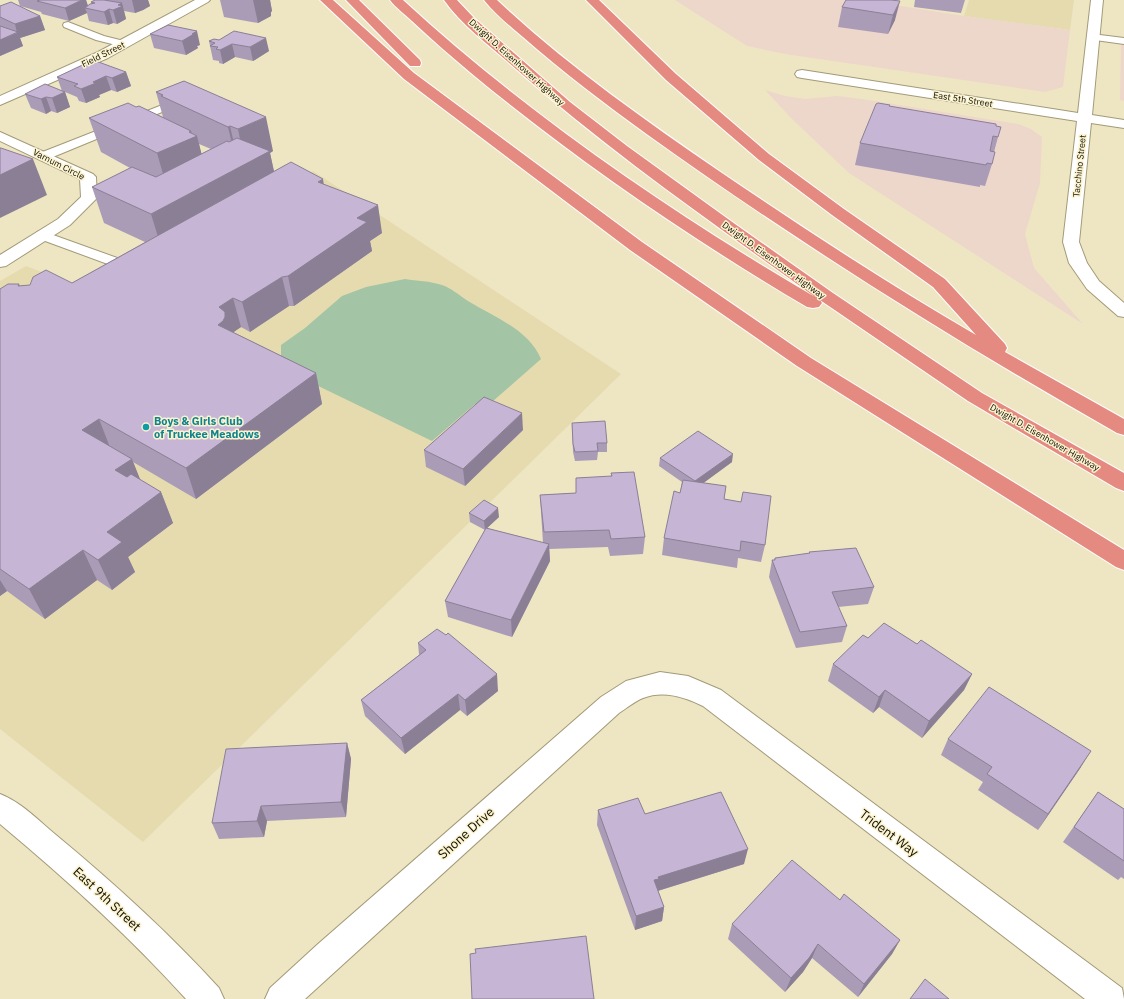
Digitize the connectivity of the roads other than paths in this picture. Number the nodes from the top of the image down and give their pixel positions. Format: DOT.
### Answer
graph roads {
  1 [pos="204,0"];
  2 [pos="326,0"];
  3 [pos="352,0"];
  4 [pos="396,0"];
  5 [pos="450,0"];
  6 [pos="490,0"];
  7 [pos="592,0"];
  8 [pos="1097,0"];
  9 [pos="68,25"];
  10 [pos="1092,36"];
  11 [pos="1124,41"];
  12 [pos="124,44"];
  13 [pos="802,74"];
  14 [pos="0,101"];
  15 [pos="175,103"];
  16 [pos="1084,118"];
  17 [pos="1124,124"];
  18 [pos="0,136"];
  19 [pos="44,156"];
  20 [pos="523,162"];
  21 [pos="42,235"];
  22 [pos="0,262"];
  23 [pos="130,267"];
  24 [pos="1124,312"];
  25 [pos="1015,367"];
  26 [pos="975,396"];
  27 [pos="1124,428"];
  28 [pos="1124,483"];
  29 [pos="1124,561"];
  30 [pos="660,683"];
  31 [pos="0,807"];
  32 [pos="208,999"];
  33 [pos="281,999"];
  34 [pos="1111,999"];
  1 -- 12 [label="street, Field Street"];
  2 -- 20 [label="highway"];
  3 -- 20 [label="highway"];
  4 -- 26 [label="highway"];
  5 -- 26 [label="highway, Dwight D. Eisenhower Highway"];
  6 -- 25 [label="highway"];
  7 -- 25 [label="highway"];
  8 -- 10 [label="street, Tacchino Street"];
  9 -- 12 [label="lane"];
  10 -- 11 [label="lane"];
  10 -- 16 [label="street, Tacchino Street"];
  12 -- 14 [label="street, Field Street"];
  13 -- 16 [label="street, East 5th Street"];
  15 -- 19 [label="lane"];
  16 -- 17 [label="street, East 5th Street"];
  16 -- 24 [label="street, Tacchino Street"];
  18 -- 19 [label="street, Varnum Circle"];
  19 -- 21 [label="street, Varnum Circle"];
  20 -- 29 [label="highway"];
  21 -- 22 [label="street, Varnum Circle"];
  21 -- 23 [label="lane"];
  25 -- 27 [label="highway"];
  26 -- 28 [label="highway, Dwight D. Eisenhower Highway"];
  30 -- 33 [label="street, Shone Drive"];
  30 -- 34 [label="street, Trident Way"];
  31 -- 32 [label="street, East 9th Street"];
}
